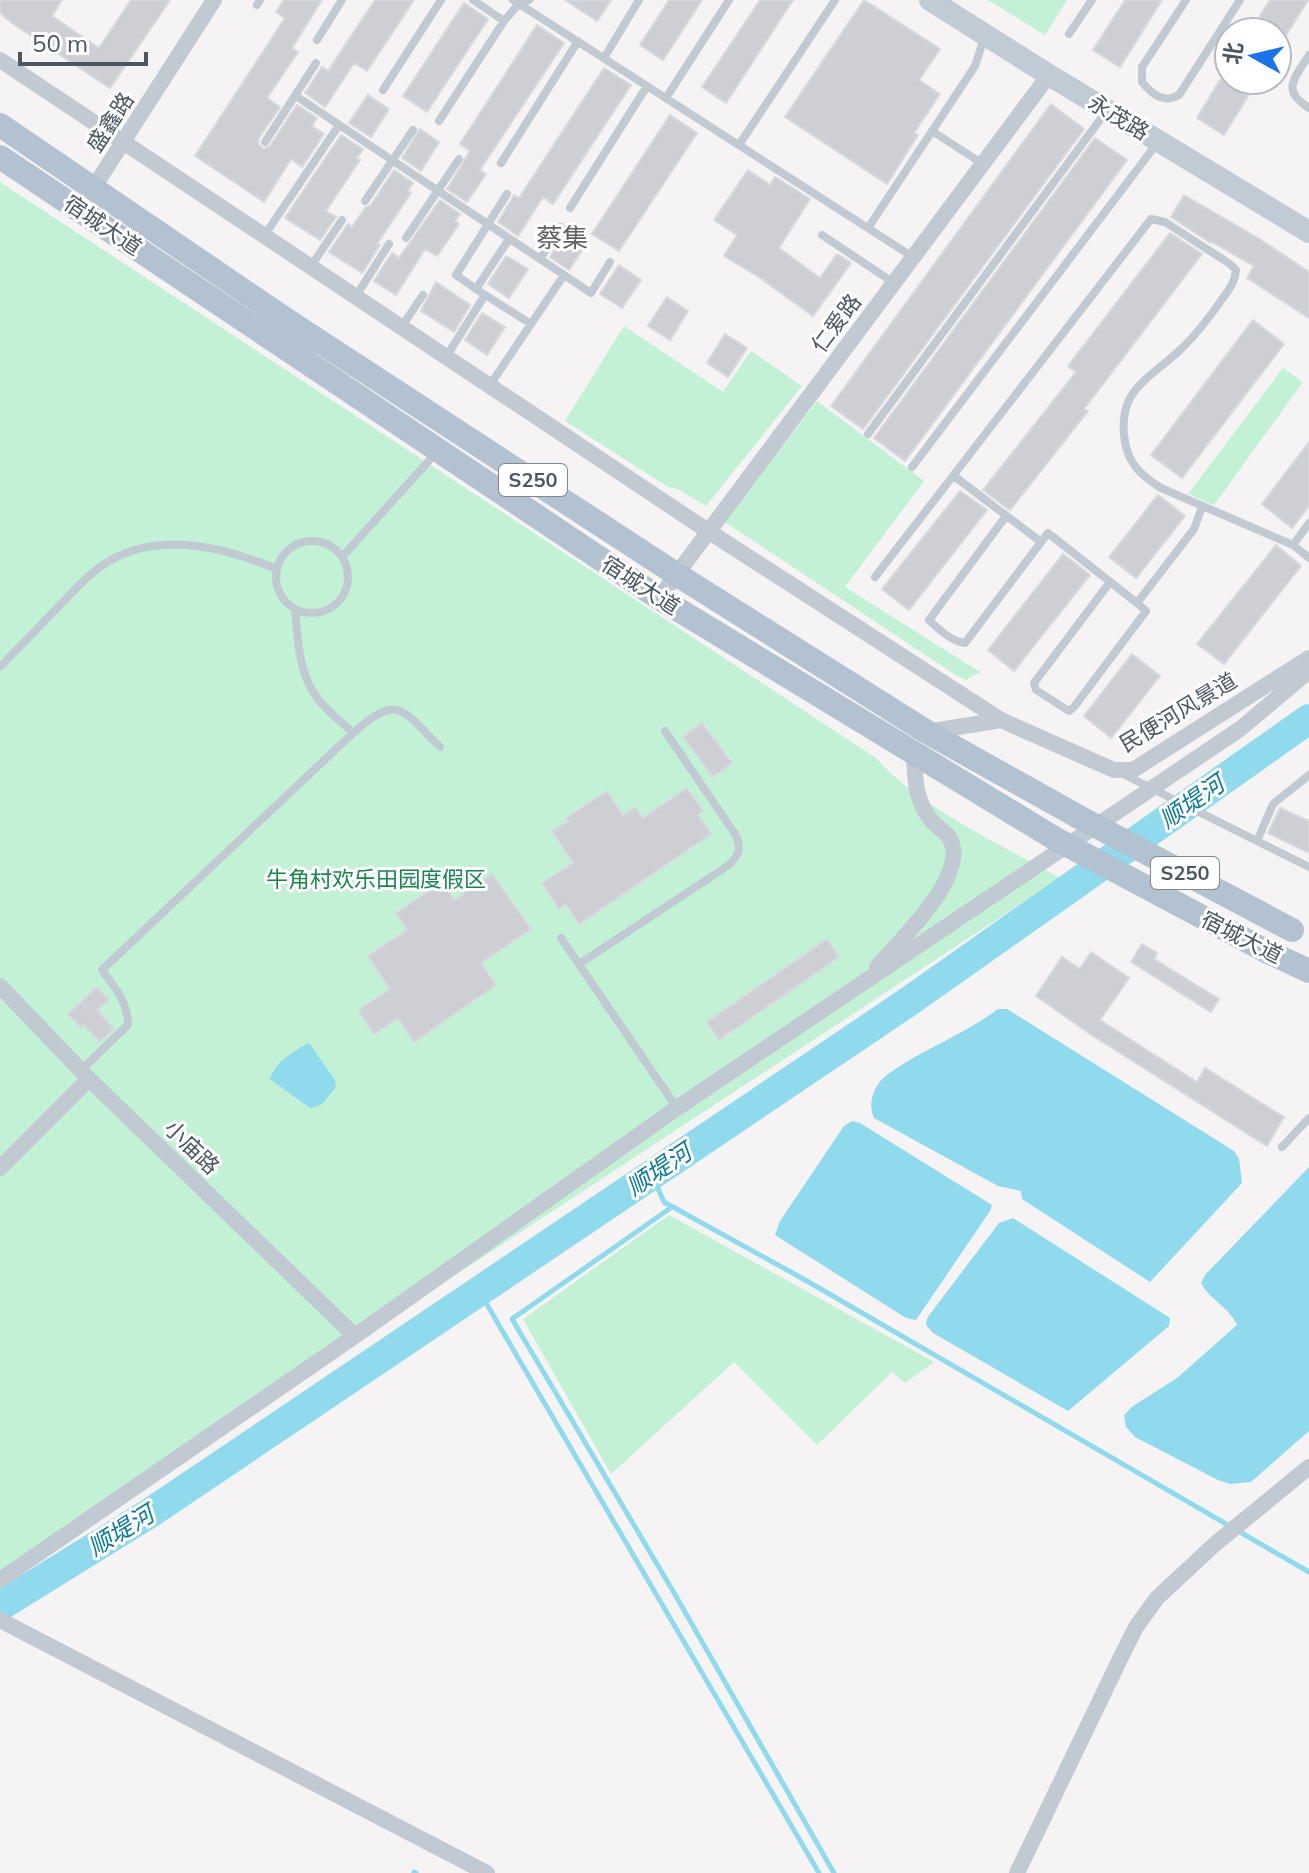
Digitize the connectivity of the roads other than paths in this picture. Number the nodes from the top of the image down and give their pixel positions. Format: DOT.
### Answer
graph roads {
  1 [pos="214,0"];
  2 [pos="342,0"];
  3 [pos="441,0"];
  4 [pos="473,0"];
  5 [pos="639,0"];
  6 [pos="729,0"];
  7 [pos="835,0"];
  8 [pos="930,0"];
  9 [pos="1092,0"];
  10 [pos="1186,0"];
  11 [pos="1240,0"];
  12 [pos="521,1"];
  13 [pos="504,21"];
  14 [pos="984,34"];
  15 [pos="1069,34"];
  16 [pos="317,40"];
  17 [pos="578,41"];
  18 [pos="1309,55"];
  19 [pos="604,58"];
  20 [pos="0,60"];
  21 [pos="316,63"];
  22 [pos="1049,75"];
  23 [pos="647,86"];
  24 [pos="383,90"];
  25 [pos="296,96"];
  26 [pos="666,98"];
  27 [pos="1309,108"];
  28 [pos="1107,110"];
  29 [pos="439,121"];
  30 [pos="0,125"];
  31 [pos="339,125"];
  32 [pos="413,130"];
  33 [pos="932,131"];
  34 [pos="1159,141"];
  35 [pos="123,142"];
  36 [pos="265,142"];
  37 [pos="739,145"];
  38 [pos="0,157"];
  39 [pos="459,159"];
  40 [pos="392,161"];
  41 [pos="501,163"];
  42 [pos="983,164"];
  43 [pos="94,187"];
  44 [pos="437,191"];
  45 [pos="507,194"];
  46 [pos="365,201"];
  47 [pos="570,208"];
  48 [pos="342,220"];
  49 [pos="488,225"];
  50 [pos="561,227"];
  51 [pos="868,228"];
  52 [pos="1309,232"];
  53 [pos="822,235"];
  54 [pos="264,236"];
  55 [pos="406,238"];
  56 [pos="509,239"];
  57 [pos="389,244"];
  58 [pos="913,257"];
  59 [pos="540,259"];
  60 [pos="610,262"];
  61 [pos="311,267"];
  62 [pos="564,275"];
  63 [pos="894,283"];
  64 [pos="476,289"];
  65 [pos="423,295"];
  66 [pos="485,295"];
  67 [pos="356,296"];
  68 [pos="531,324"];
  69 [pos="401,327"];
  70 [pos="446,357"];
  71 [pos="490,386"];
  72 [pos="868,434"];
  73 [pos="439,450"];
  74 [pos="912,467"];
  75 [pos="954,476"];
  76 [pos="1202,507"];
  77 [pos="1006,516"];
  78 [pos="1309,523"];
  79 [pos="708,531"];
  80 [pos="1041,542"];
  81 [pos="1293,545"];
  82 [pos="342,557"];
  83 [pos="1309,558"];
  84 [pos="277,569"];
  85 [pos="676,574"];
  86 [pos="875,577"];
  87 [pos="1110,582"];
  88 [pos="659,598"];
  89 [pos="1137,603"];
  90 [pos="295,609"];
  91 [pos="1309,658"];
  92 [pos="0,667"];
  93 [pos="1309,671"];
  94 [pos="1001,720"];
  95 [pos="665,731"];
  96 [pos="927,732"];
  97 [pos="353,733"];
  98 [pos="440,747"];
  99 [pos="914,755"];
  100 [pos="1114,770"];
  101 [pos="1309,775"];
  102 [pos="1152,789"];
  103 [pos="1257,841"];
  104 [pos="1309,867"];
  105 [pos="1300,934"];
  106 [pos="561,938"];
  107 [pos="579,964"];
  108 [pos="1309,971"];
  109 [pos="863,983"];
  110 [pos="0,986"];
  111 [pos="85,1074"];
  112 [pos="677,1108"];
  113 [pos="1309,1118"];
  114 [pos="1282,1147"];
  115 [pos="0,1168"];
  116 [pos="355,1336"];
  117 [pos="1309,1467"];
  118 [pos="0,1580"];
  119 [pos="0,1620"];
  120 [pos="487,1873"];
  121 [pos="1017,1873"];
  1 -- 35 [label="street, 盛鑫路"];
  2 -- 16 [label="lane"];
  3 -- 24 [label="lane"];
  4 -- 13 [label="lane"];
  5 -- 19 [label="lane"];
  6 -- 26 [label="lane"];
  7 -- 37 [label="lane"];
  8 -- 14 [label="street, 永茂路"];
  9 -- 15 [label="lane"];
  10 -- 11 [label="lane"];
  12 -- 13 [label="lane"];
  12 -- 17 [label="lane"];
  13 -- 29 [label="lane"];
  14 -- 22 [label="street, 永茂路"];
  14 -- 33 [label="lane"];
  17 -- 19 [label="lane"];
  17 -- 41 [label="lane"];
  18 -- 27 [label="lane"];
  19 -- 23 [label="lane"];
  20 -- 35 [label="street, 民便河风景道"];
  21 -- 25 [label="lane"];
  22 -- 28 [label="street, 永茂路"];
  22 -- 42 [label="street, 仁爱路"];
  23 -- 26 [label="lane"];
  23 -- 47 [label="lane"];
  25 -- 31 [label="lane"];
  25 -- 36 [label="lane"];
  26 -- 37 [label="lane"];
  28 -- 34 [label="street, 永茂路"];
  28 -- 72 [label="lane"];
  30 -- 43 [label="main road, 宿城大道 / S250"];
  31 -- 40 [label="lane"];
  31 -- 54 [label="lane"];
  32 -- 40 [label="lane"];
  33 -- 42 [label="lane"];
  33 -- 51 [label="lane"];
  34 -- 52 [label="street, 永茂路"];
  34 -- 74 [label="lane"];
  35 -- 43 [label="street, 盛鑫路"];
  35 -- 54 [label="street, 民便河风景道"];
  37 -- 51 [label="lane"];
  38 -- 73 [label="main road, 宿城大道 / S250"];
  39 -- 44 [label="lane"];
  40 -- 44 [label="lane"];
  40 -- 46 [label="lane"];
  42 -- 58 [label="street, 仁爱路"];
  43 -- 85 [label="main road, 宿城大道 / S250"];
  44 -- 49 [label="lane"];
  44 -- 55 [label="lane"];
  45 -- 49 [label="lane"];
  48 -- 61 [label="lane"];
  49 -- 56 [label="lane"];
  49 -- 64 [label="lane"];
  50 -- 59 [label="lane"];
  51 -- 58 [label="lane"];
  53 -- 63 [label="lane"];
  54 -- 61 [label="street, 民便河风景道"];
  56 -- 59 [label="lane"];
  56 -- 64 [label="lane"];
  57 -- 67 [label="lane"];
  58 -- 63 [label="street, 仁爱路"];
  59 -- 62 [label="lane"];
  60 -- 62 [label="lane"];
  61 -- 67 [label="street, 民便河风景道"];
  62 -- 68 [label="lane"];
  63 -- 79 [label="street, 仁爱路"];
  64 -- 66 [label="lane"];
  65 -- 69 [label="lane"];
  66 -- 68 [label="lane"];
  66 -- 70 [label="lane"];
  67 -- 69 [label="street, 民便河风景道"];
  68 -- 71 [label="lane"];
  69 -- 70 [label="street, 民便河风景道"];
  70 -- 71 [label="street, 民便河风景道"];
  71 -- 79 [label="street, 民便河风景道"];
  73 -- 82 [label="lane"];
  73 -- 88 [label="main road, 宿城大道 / S250"];
  75 -- 76 [label="lane"];
  75 -- 77 [label="lane"];
  75 -- 86 [label="lane"];
  76 -- 81 [label="lane"];
  76 -- 89 [label="lane"];
  77 -- 80 [label="lane"];
  77 -- 80 [label="lane"];
  78 -- 81 [label="lane"];
  79 -- 85 [label="street, 仁爱路"];
  79 -- 94 [label="street, 民便河风景道"];
  80 -- 87 [label="lane"];
  81 -- 83 [label="lane"];
  82 -- 84 [label="lane"];
  82 -- 90 [label="lane"];
  84 -- 90 [label="lane"];
  84 -- 92 [label="lane"];
  85 -- 88 [label="street, 仁爱路"];
  85 -- 96 [label="main road, 宿城大道 / S250"];
  87 -- 89 [label="lane"];
  87 -- 89 [label="lane"];
  88 -- 99 [label="main road, 宿城大道 / S250"];
  90 -- 97 [label="lane"];
  91 -- 100 [label="street, 民便河风景道"];
  93 -- 102 [label="street"];
  94 -- 96 [label="street"];
  94 -- 100 [label="street, 民便河风景道"];
  95 -- 107 [label="lane"];
  96 -- 105 [label="main road, 宿城大道 / S250, bridge"];
  97 -- 98 [label="lane"];
  97 -- 111 [label="lane"];
  99 -- 108 [label="main road, 宿城大道 / S250, bridge"];
  99 -- 109 [label="street"];
  100 -- 102 [label="lane"];
  101 -- 103 [label="lane"];
  102 -- 103 [label="lane"];
  102 -- 109 [label="street"];
  103 -- 104 [label="lane"];
  106 -- 107 [label="lane"];
  107 -- 112 [label="lane"];
  109 -- 112 [label="street"];
  110 -- 111 [label="street, 小庙路"];
  111 -- 115 [label="street"];
  111 -- 116 [label="street, 小庙路"];
  112 -- 116 [label="street"];
  113 -- 114 [label="lane"];
  116 -- 118 [label="street"];
  117 -- 121 [label="street"];
  119 -- 120 [label="street"];
}
